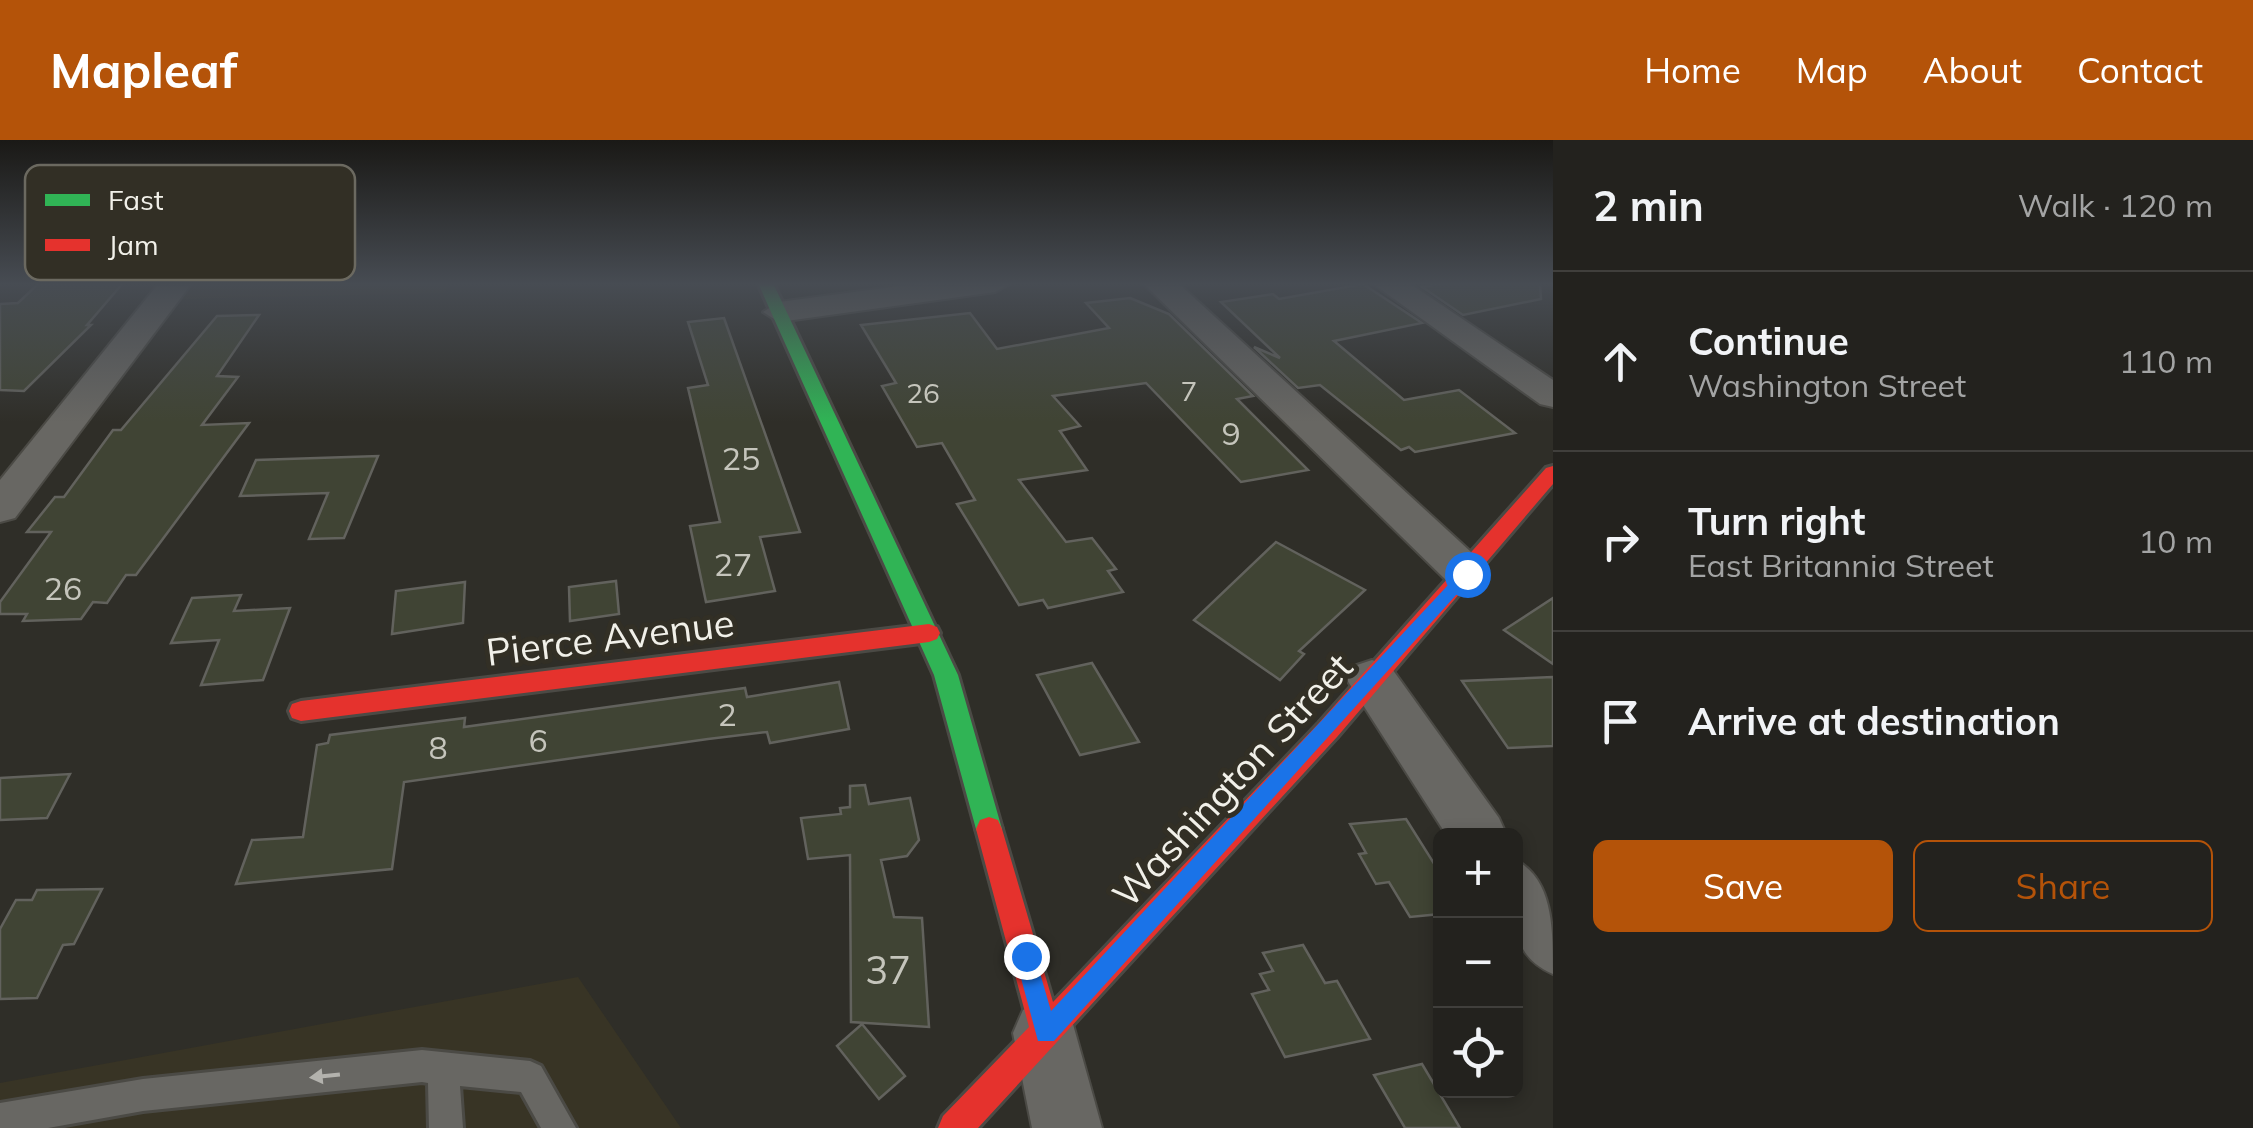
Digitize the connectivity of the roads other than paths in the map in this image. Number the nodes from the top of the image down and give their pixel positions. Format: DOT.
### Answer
graph roads {
  1 [pos="140,329"];
  2 [pos="787,329"];
  3 [pos="1208,329"];
  4 [pos="1455,329"];
  5 [pos="1553,396"];
  6 [pos="1553,472"];
  7 [pos="0,508"];
  8 [pos="1467,574"];
  9 [pos="929,633"];
  10 [pos="1372,680"];
  11 [pos="300,711"];
  12 [pos="1474,828"];
  13 [pos="1523,898"];
  14 [pos="1553,943"];
  15 [pos="1046,1033"];
  16 [pos="433,1066"];
  17 [pos="0,1120"];
  18 [pos="446,1128"];
  19 [pos="560,1128"];
  20 [pos="954,1128"];
  21 [pos="1067,1128"];
  1 -- 7 [label="street"];
  2 -- 9 [label="street"];
  3 -- 8 [label="street"];
  4 -- 5 [label="street"];
  6 -- 8 [label="street, Washington Street"];
  8 -- 10 [label="street, Washington Street"];
  9 -- 11 [label="street, Pierce Avenue"];
  9 -- 15 [label="street"];
  10 -- 12 [label="street"];
  10 -- 15 [label="street, Washington Street"];
  13 -- 14 [label="street"];
  15 -- 20 [label="street, Washington Street"];
  15 -- 21 [label="street"];
  16 -- 17 [label="lane, one-way"];
  16 -- 18 [label="lane"];
  16 -- 19 [label="lane"];
}
